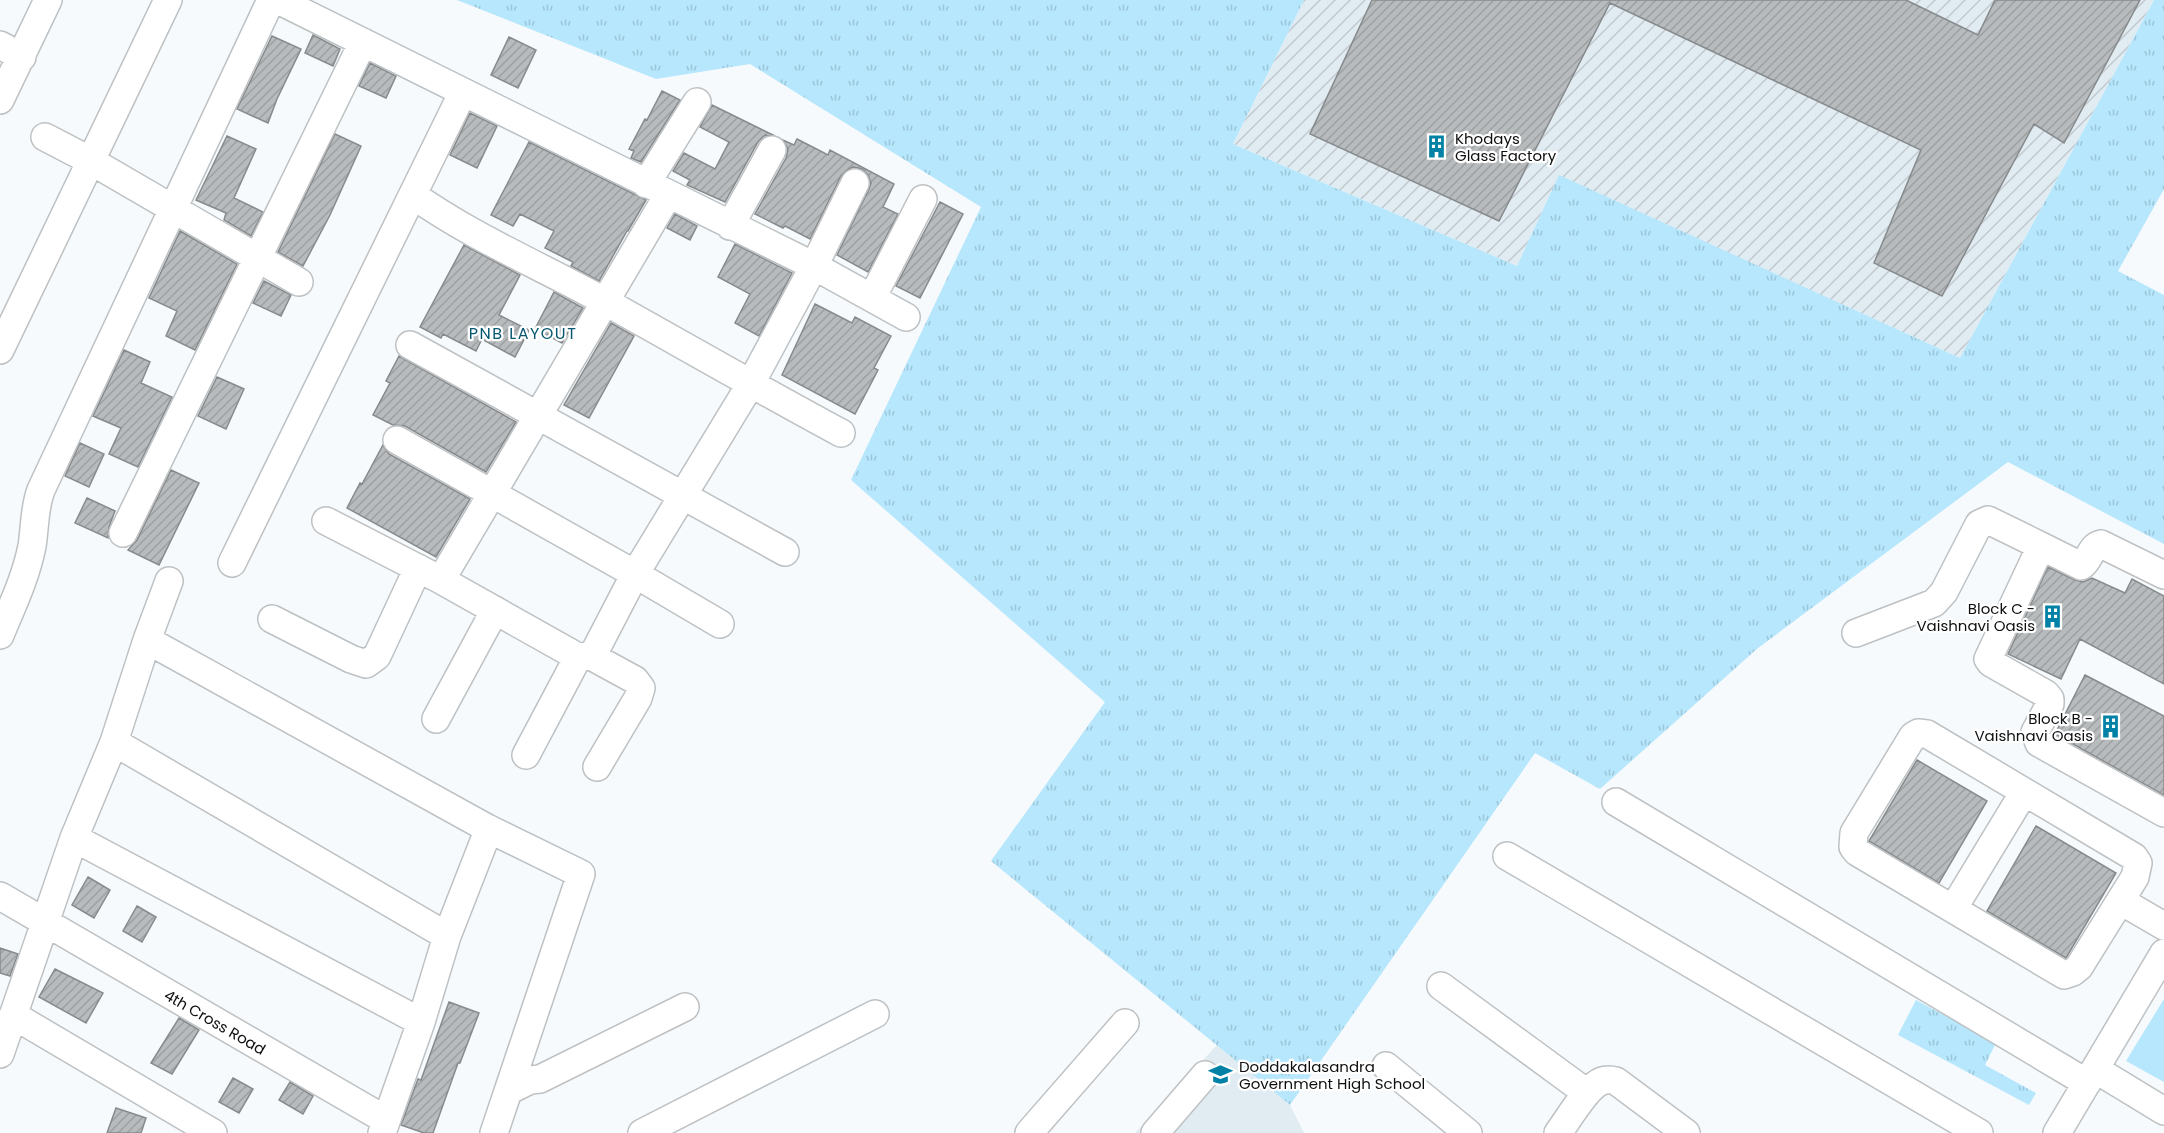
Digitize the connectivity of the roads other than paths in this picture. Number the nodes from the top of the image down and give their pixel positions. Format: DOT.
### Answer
graph roads {
  1 [pos="48,0"];
  2 [pos="168,0"];
  3 [pos="271,0"];
  4 [pos="278,0"];
  5 [pos="363,42"];
  6 [pos="11,51"];
  7 [pos="463,92"];
  8 [pos="0,100"];
  9 [pos="698,102"];
  10 [pos="45,137"];
  11 [pos="772,150"];
  12 [pos="91,161"];
  13 [pos="855,183"];
  14 [pos="657,189"];
  15 [pos="413,195"];
  16 [pos="923,199"];
  17 [pos="172,208"];
  18 [pos="730,226"];
  19 [pos="257,259"];
  20 [pos="814,266"];
  21 [pos="299,282"];
  22 [pos="872,298"];
  23 [pos="605,302"];
  24 [pos="906,317"];
  25 [pos="410,345"];
  26 [pos="0,350"];
  27 [pos="750,384"];
  28 [pos="538,415"];
  29 [pos="841,433"];
  30 [pos="397,440"];
  31 [pos="492,493"];
  32 [pos="682,496"];
  33 [pos="326,520"];
  34 [pos="123,532"];
  35 [pos="2041,546"];
  36 [pos="785,552"];
  37 [pos="232,563"];
  38 [pos="429,574"];
  39 [pos="635,574"];
  40 [pos="2164,575"];
  41 [pos="169,581"];
  42 [pos="7,597"];
  43 [pos="495,610"];
  44 [pos="272,619"];
  45 [pos="720,624"];
  46 [pos="1856,633"];
  47 [pos="0,635"];
  48 [pos="147,640"];
  49 [pos="584,656"];
  50 [pos="436,719"];
  51 [pos="114,742"];
  52 [pos="526,755"];
  53 [pos="597,767"];
  54 [pos="2024,792"];
  55 [pos="1616,802"];
  56 [pos="2164,813"];
  57 [pos="488,828"];
  58 [pos="75,838"];
  59 [pos="1507,856"];
  60 [pos="0,896"];
  61 [pos="2121,901"];
  62 [pos="1953,909"];
  63 [pos="45,924"];
  64 [pos="2164,926"];
  65 [pos="447,936"];
  66 [pos="2164,953"];
  67 [pos="1441,986"];
  68 [pos="685,1007"];
  69 [pos="875,1014"];
  70 [pos="13,1016"];
  71 [pos="421,1022"];
  72 [pos="1125,1023"];
  73 [pos="0,1054"];
  74 [pos="1386,1066"];
  75 [pos="1205,1075"];
  76 [pos="2091,1076"];
  77 [pos="510,1090"];
  78 [pos="1587,1093"];
  79 [pos="2164,1111"];
  80 [pos="384,1127"];
  81 [pos="1679,1131"];
  82 [pos="1030,1132"];
  83 [pos="213,1133"];
  84 [pos="494,1133"];
  85 [pos="642,1133"];
  86 [pos="1155,1133"];
  87 [pos="1468,1133"];
  88 [pos="1558,1133"];
  89 [pos="1979,1133"];
  90 [pos="2057,1133"];
  1 -- 6 [label="street"];
  2 -- 12 [label="street"];
  3 -- 17 [label="street"];
  4 -- 5 [label="street"];
  5 -- 7 [label="street"];
  5 -- 19 [label="street"];
  6 -- 8 [label="street"];
  7 -- 14 [label="street"];
  7 -- 15 [label="street"];
  9 -- 14 [label="street"];
  10 -- 12 [label="street"];
  11 -- 18 [label="street"];
  12 -- 17 [label="street"];
  12 -- 26 [label="street"];
  13 -- 20 [label="street"];
  14 -- 18 [label="street"];
  14 -- 23 [label="street"];
  15 -- 23 [label="street"];
  15 -- 37 [label="street"];
  16 -- 22 [label="street"];
  17 -- 19 [label="street"];
  17 -- 42 [label="street"];
  18 -- 20 [label="street"];
  19 -- 21 [label="street"];
  19 -- 34 [label="street"];
  20 -- 22 [label="street"];
  20 -- 27 [label="street"];
  22 -- 24 [label="street"];
  23 -- 27 [label="street"];
  23 -- 28 [label="street"];
  25 -- 28 [label="street"];
  27 -- 29 [label="street"];
  27 -- 32 [label="street"];
  28 -- 31 [label="street"];
  28 -- 32 [label="street"];
  30 -- 31 [label="street"];
  31 -- 38 [label="street"];
  31 -- 39 [label="street"];
  32 -- 36 [label="street"];
  32 -- 39 [label="street"];
  33 -- 38 [label="street"];
  35 -- 40 [label="street"];
  35 -- 46 [label="street"];
  35 -- 56 [label="street"];
  38 -- 43 [label="street"];
  38 -- 44 [label="street"];
  39 -- 45 [label="street"];
  39 -- 49 [label="street"];
  41 -- 48 [label="street"];
  42 -- 47 [label="street"];
  43 -- 49 [label="street"];
  43 -- 50 [label="street"];
  48 -- 51 [label="street"];
  48 -- 57 [label="street"];
  49 -- 52 [label="street"];
  49 -- 53 [label="street"];
  51 -- 58 [label="street"];
  51 -- 65 [label="street"];
  54 -- 61 [label="street"];
  54 -- 62 [label="street"];
  54 -- 62 [label="street"];
  55 -- 76 [label="street"];
  57 -- 65 [label="street"];
  57 -- 77 [label="street"];
  58 -- 63 [label="street"];
  58 -- 71 [label="street"];
  59 -- 89 [label="street"];
  60 -- 63 [label="street, 4th Cross Road"];
  61 -- 62 [label="street"];
  61 -- 64 [label="street"];
  63 -- 70 [label="street"];
  63 -- 80 [label="street, 4th Cross Road"];
  65 -- 71 [label="street"];
  66 -- 76 [label="street"];
  67 -- 78 [label="street"];
  68 -- 77 [label="street"];
  69 -- 85 [label="street"];
  70 -- 73 [label="street"];
  70 -- 83 [label="street"];
  71 -- 80 [label="street"];
  72 -- 82 [label="street"];
  74 -- 87 [label="street"];
  75 -- 86 [label="street"];
  76 -- 79 [label="street"];
  76 -- 90 [label="street"];
  77 -- 84 [label="street"];
  78 -- 81 [label="street"];
  78 -- 88 [label="street"];
}
